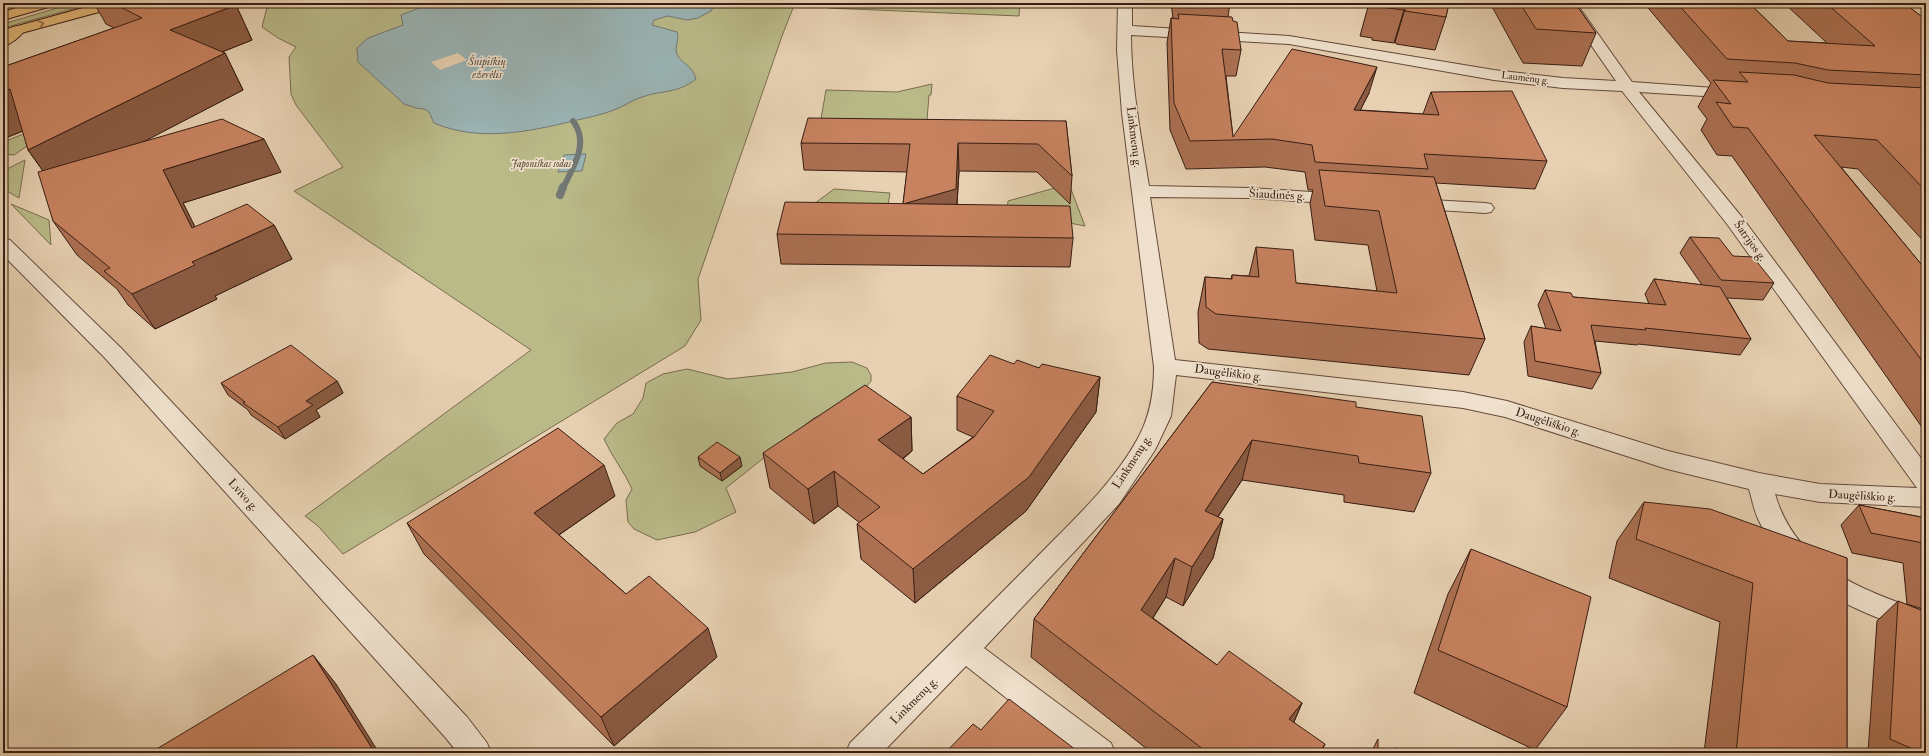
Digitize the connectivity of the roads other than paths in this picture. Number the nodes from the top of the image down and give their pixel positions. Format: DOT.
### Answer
graph roads {
  1 [pos="47,3"];
  2 [pos="116,3"];
  3 [pos="1125,3"];
  4 [pos="1569,3"];
  5 [pos="3,16"];
  6 [pos="18,30"];
  7 [pos="1125,30"];
  8 [pos="3,34"];
  9 [pos="3,42"];
  10 [pos="1628,88"];
  11 [pos="1750,94"];
  12 [pos="1140,191"];
  13 [pos="1359,200"];
  14 [pos="1398,203"];
  15 [pos="1485,208"];
  16 [pos="3,240"];
  17 [pos="1165,367"];
  18 [pos="1759,482"];
  19 [pos="1926,483"];
  20 [pos="1926,498"];
  21 [pos="1926,624"];
  22 [pos="965,649"];
  23 [pos="476,753"];
  24 [pos="861,753"];
  25 [pos="1100,753"];
  1 -- 5 [label="main road"];
  6 -- 2 [label="main road, one-way"];
  3 -- 7 [label="street, Linkmenų g."];
  4 -- 10 [label="street, Šatrijos g."];
  6 -- 8 [label="main road"];
  6 -- 9 [label="main road"];
  7 -- 10 [label="street, Laumėnų g."];
  7 -- 12 [label="street, Linkmenų g."];
  10 -- 11 [label="street, Laumėnų g."];
  10 -- 19 [label="street, Šatrijos g."];
  12 -- 13 [label="street, Šiaudinės g."];
  12 -- 17 [label="street, Linkmenų g."];
  14 -- 15 [label="street"];
  16 -- 23 [label="street, Lvivo g."];
  17 -- 18 [label="street, Daugėliškio g."];
  17 -- 22 [label="street, Linkmenų g."];
  18 -- 20 [label="street, Daugėliškio g."];
  18 -- 21 [label="street"];
  22 -- 24 [label="street, Linkmenų g."];
  22 -- 25 [label="street"];
}
